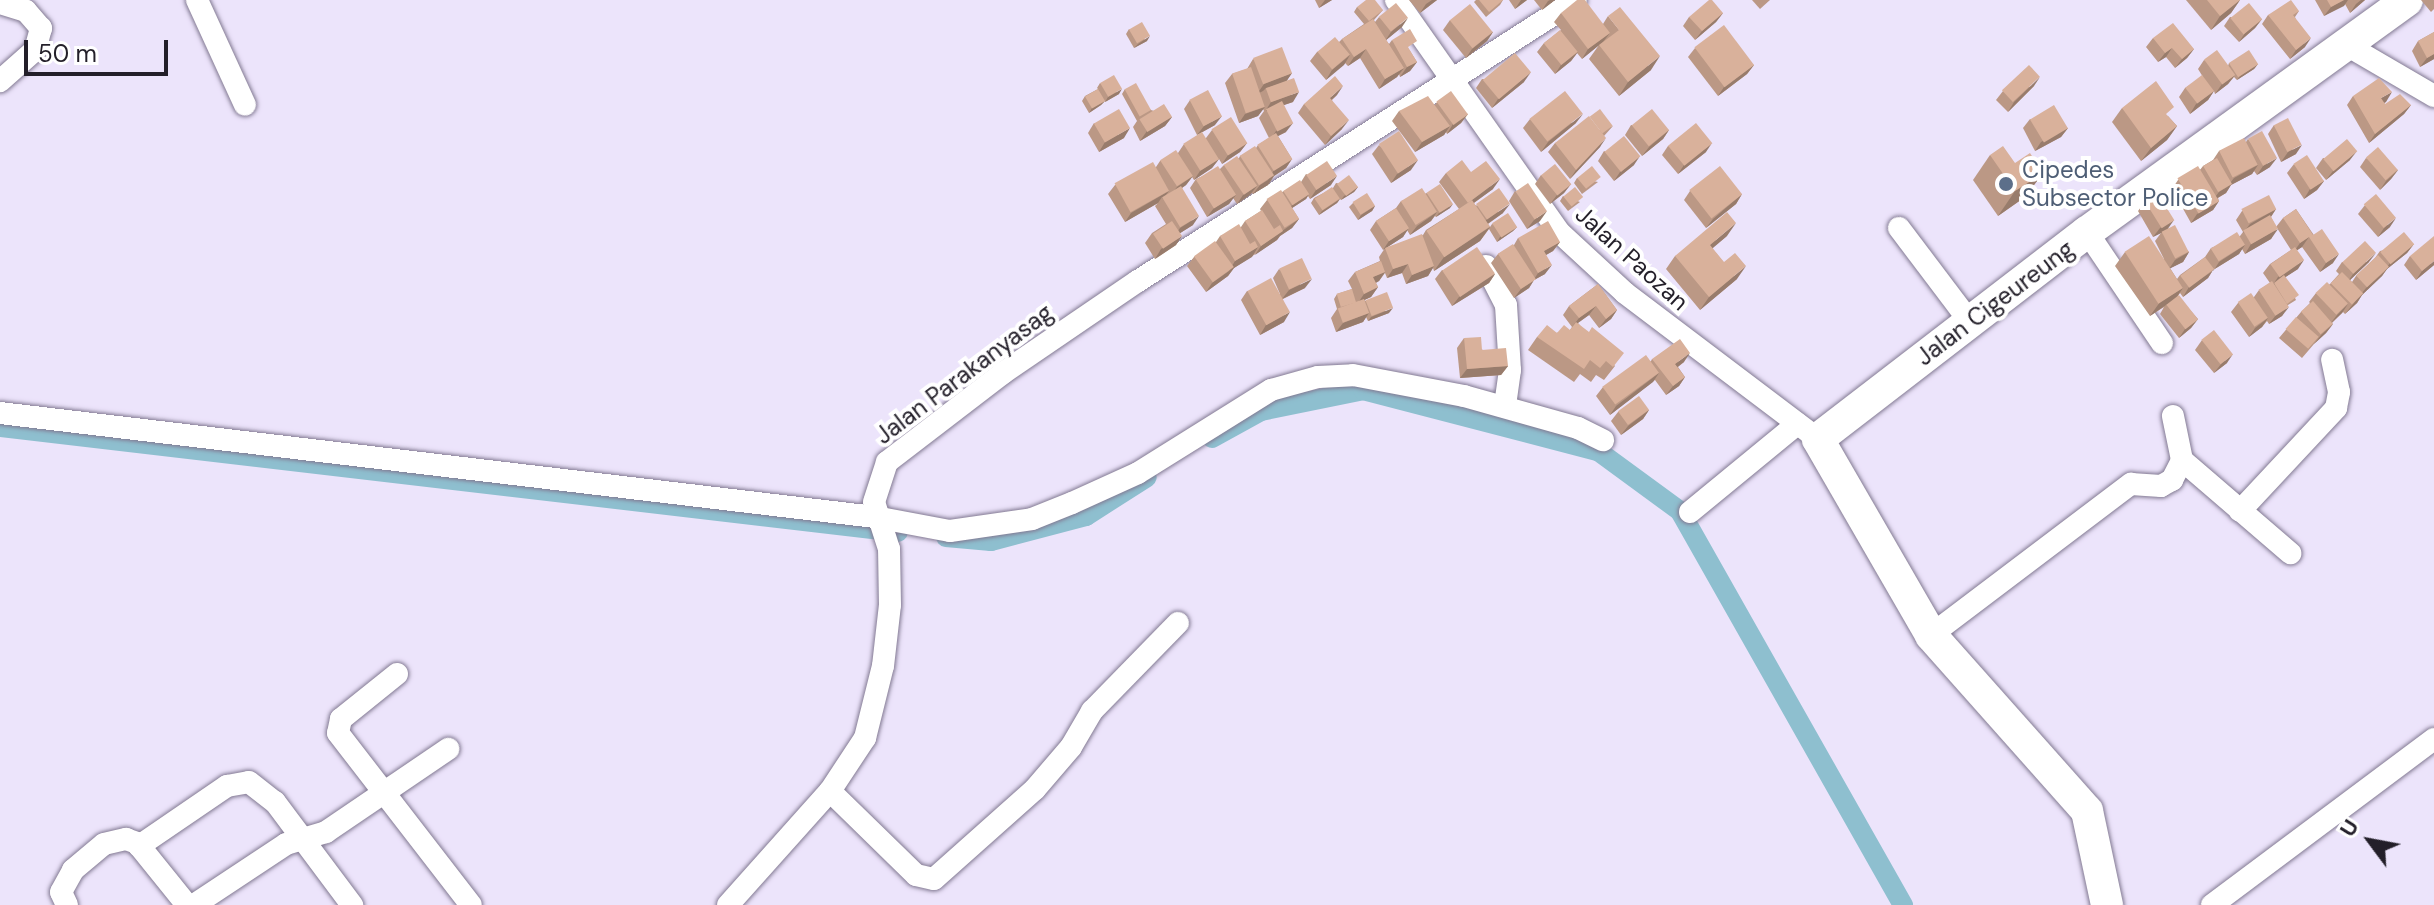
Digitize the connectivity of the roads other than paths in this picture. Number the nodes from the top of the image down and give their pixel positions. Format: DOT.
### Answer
graph roads {
  1 [pos="197,0"];
  2 [pos="1396,0"];
  3 [pos="1576,0"];
  4 [pos="2407,0"];
  5 [pos="0,3"];
  6 [pos="2345,44"];
  7 [pos="0,81"];
  8 [pos="1452,83"];
  9 [pos="2434,96"];
  10 [pos="245,105"];
  11 [pos="1899,228"];
  12 [pos="2087,232"];
  13 [pos="1486,266"];
  14 [pos="1970,322"];
  15 [pos="2162,343"];
  16 [pos="2332,360"];
  17 [pos="1505,407"];
  18 [pos="0,413"];
  19 [pos="2173,416"];
  20 [pos="1807,432"];
  21 [pos="1603,440"];
  22 [pos="2182,460"];
  23 [pos="2240,511"];
  24 [pos="1690,512"];
  25 [pos="877,521"];
  26 [pos="2290,553"];
  27 [pos="1178,623"];
  28 [pos="1931,635"];
  29 [pos="397,674"];
  30 [pos="2434,739"];
  31 [pos="448,749"];
  32 [pos="830,791"];
  33 [pos="386,794"];
  34 [pos="302,836"];
  35 [pos="139,846"];
  36 [pos="67,905"];
  37 [pos="187,905"];
  38 [pos="194,905"];
  39 [pos="352,905"];
  40 [pos="471,905"];
  41 [pos="728,905"];
  42 [pos="2107,905"];
  43 [pos="2212,905"];
  1 -- 10 [label="street"];
  2 -- 8 [label="street, Jalan Paozan"];
  3 -- 8 [label="street, Jalan Parakanyasag"];
  4 -- 6 [label="street, Jalan Cigeureung"];
  5 -- 7 [label="street"];
  6 -- 9 [label="street"];
  6 -- 12 [label="street, Jalan Cigeureung"];
  8 -- 20 [label="street, Jalan Paozan"];
  8 -- 25 [label="street, Jalan Parakanyasag"];
  11 -- 14 [label="street"];
  12 -- 14 [label="street, Jalan Cigeureung"];
  12 -- 15 [label="street"];
  13 -- 17 [label="street"];
  14 -- 20 [label="street, Jalan Cigeureung"];
  16 -- 23 [label="street"];
  17 -- 21 [label="street"];
  17 -- 25 [label="street"];
  18 -- 25 [label="street"];
  19 -- 22 [label="street"];
  20 -- 24 [label="street"];
  20 -- 28 [label="street"];
  22 -- 23 [label="street"];
  22 -- 28 [label="street"];
  23 -- 26 [label="street"];
  25 -- 32 [label="street"];
  27 -- 32 [label="street"];
  28 -- 42 [label="street"];
  29 -- 33 [label="street"];
  30 -- 43 [label="street"];
  31 -- 33 [label="street"];
  32 -- 41 [label="street"];
  33 -- 34 [label="street"];
  33 -- 40 [label="street"];
  34 -- 35 [label="street"];
  34 -- 38 [label="street"];
  34 -- 39 [label="street"];
  35 -- 36 [label="street"];
  35 -- 37 [label="street"];
}
